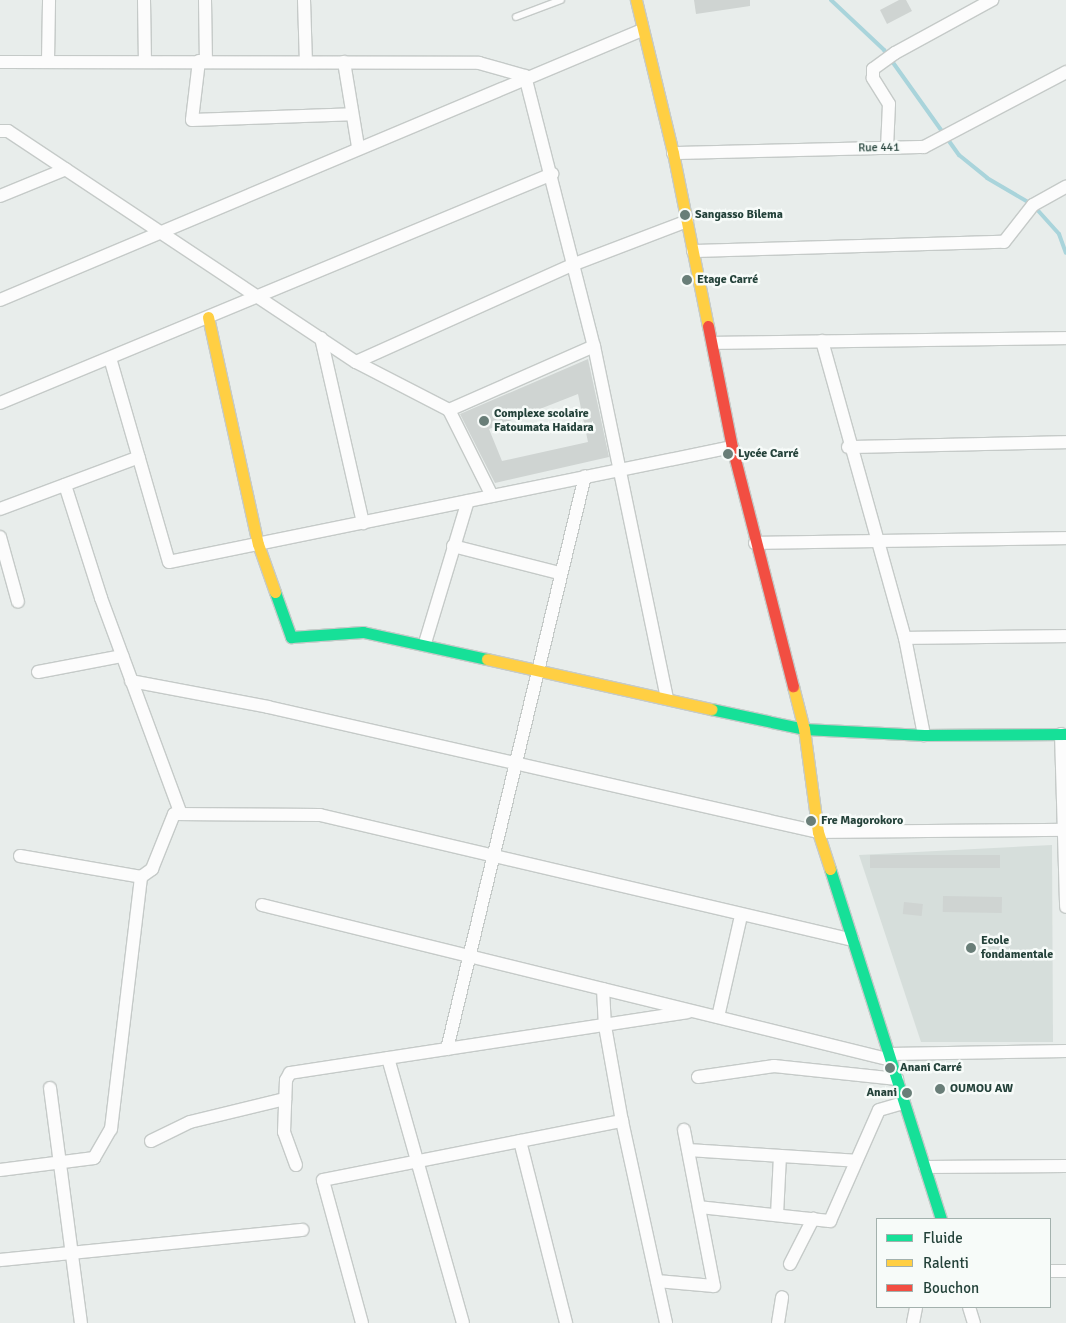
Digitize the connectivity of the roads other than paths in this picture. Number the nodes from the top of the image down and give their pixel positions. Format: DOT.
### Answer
graph roads {
  1 [pos="49,0"];
  2 [pos="144,0"];
  3 [pos="204,0"];
  4 [pos="304,0"];
  5 [pos="561,0"];
  6 [pos="636,0"];
  7 [pos="992,0"];
  8 [pos="516,16"];
  9 [pos="642,30"];
  10 [pos="48,60"];
  11 [pos="145,61"];
  12 [pos="202,61"];
  13 [pos="0,62"];
  14 [pos="306,62"];
  15 [pos="344,62"];
  16 [pos="1066,72"];
  17 [pos="525,76"];
  18 [pos="352,114"];
  19 [pos="0,131"];
  20 [pos="358,147"];
  21 [pos="887,148"];
  22 [pos="673,154"];
  23 [pos="66,169"];
  24 [pos="552,174"];
  25 [pos="1066,187"];
  26 [pos="0,196"];
  27 [pos="687,221"];
  28 [pos="160,231"];
  29 [pos="693,251"];
  30 [pos="572,265"];
  31 [pos="256,295"];
  32 [pos="0,300"];
  33 [pos="208,317"];
  34 [pos="321,338"];
  35 [pos="1066,338"];
  36 [pos="822,341"];
  37 [pos="713,343"];
  38 [pos="594,346"];
  39 [pos="110,358"];
  40 [pos="356,362"];
  41 [pos="0,403"];
  42 [pos="449,410"];
  43 [pos="1066,442"];
  44 [pos="732,447"];
  45 [pos="848,447"];
  46 [pos="139,457"];
  47 [pos="621,468"];
  48 [pos="585,476"];
  49 [pos="65,485"];
  50 [pos="492,496"];
  51 [pos="468,501"];
  52 [pos="0,509"];
  53 [pos="363,522"];
  54 [pos="0,537"];
  55 [pos="1066,538"];
  56 [pos="878,541"];
  57 [pos="755,543"];
  58 [pos="258,544"];
  59 [pos="453,546"];
  60 [pos="559,573"];
  61 [pos="18,602"];
  62 [pos="1066,636"];
  63 [pos="904,638"];
  64 [pos="425,643"];
  65 [pos="122,656"];
  66 [pos="536,669"];
  67 [pos="38,672"];
  68 [pos="131,681"];
  69 [pos="667,699"];
  70 [pos="804,729"];
  71 [pos="1064,734"];
  72 [pos="924,735"];
  73 [pos="514,763"];
  74 [pos="180,812"];
  75 [pos="1065,830"];
  76 [pos="818,832"];
  77 [pos="20,856"];
  78 [pos="492,856"];
  79 [pos="141,877"];
  80 [pos="262,905"];
  81 [pos="1066,907"];
  82 [pos="741,916"];
  83 [pos="853,940"];
  84 [pos="468,956"];
  85 [pos="603,989"];
  86 [pos="692,1011"];
  87 [pos="718,1017"];
  88 [pos="604,1026"];
  89 [pos="446,1049"];
  90 [pos="1066,1051"];
  91 [pos="890,1057"];
  92 [pos="388,1058"];
  93 [pos="698,1077"];
  94 [pos="897,1079"];
  95 [pos="50,1088"];
  96 [pos="285,1099"];
  97 [pos="904,1103"];
  98 [pos="622,1121"];
  99 [pos="684,1130"];
  100 [pos="151,1141"];
  101 [pos="520,1141"];
  102 [pos="688,1150"];
  103 [pos="780,1156"];
  104 [pos="856,1161"];
  105 [pos="60,1162"];
  106 [pos="417,1162"];
  107 [pos="296,1165"];
  108 [pos="1066,1166"];
  109 [pos="925,1167"];
  110 [pos="0,1170"];
  111 [pos="936,1204"];
  112 [pos="699,1207"];
  113 [pos="777,1215"];
  114 [pos="933,1218"];
  115 [pos="941,1218"];
  116 [pos="813,1219"];
  117 [pos="303,1230"];
  118 [pos="72,1253"];
  119 [pos="0,1260"];
  120 [pos="790,1264"];
  121 [pos="1066,1271"];
  122 [pos="1051,1272"];
  123 [pos="657,1281"];
  124 [pos="782,1297"];
  125 [pos="916,1308"];
  126 [pos="969,1308"];
  127 [pos="81,1323"];
  128 [pos="362,1323"];
  129 [pos="462,1323"];
  130 [pos="566,1323"];
  131 [pos="666,1323"];
  132 [pos="778,1323"];
  133 [pos="913,1323"];
  134 [pos="974,1323"];
  1 -- 10 [label="street"];
  2 -- 11 [label="street"];
  3 -- 12 [label="street"];
  4 -- 14 [label="street"];
  5 -- 8 [label="lane"];
  6 -- 9 [label="street"];
  7 -- 21 [label="street"];
  9 -- 17 [label="street"];
  9 -- 22 [label="street"];
  10 -- 11 [label="street"];
  10 -- 13 [label="street"];
  11 -- 12 [label="street"];
  12 -- 14 [label="street"];
  12 -- 18 [label="street"];
  14 -- 15 [label="street"];
  15 -- 17 [label="street"];
  15 -- 18 [label="street"];
  16 -- 21 [label="street, Rue 441"];
  17 -- 20 [label="street"];
  17 -- 24 [label="street"];
  18 -- 20 [label="street"];
  19 -- 23 [label="street"];
  20 -- 28 [label="street"];
  21 -- 22 [label="street, Rue 441"];
  22 -- 27 [label="street"];
  23 -- 26 [label="street"];
  23 -- 28 [label="street"];
  24 -- 30 [label="street"];
  24 -- 31 [label="street"];
  25 -- 29 [label="street"];
  27 -- 29 [label="street"];
  27 -- 30 [label="street"];
  28 -- 31 [label="street"];
  28 -- 32 [label="street"];
  29 -- 37 [label="street"];
  30 -- 38 [label="street"];
  30 -- 40 [label="street"];
  31 -- 33 [label="street"];
  31 -- 34 [label="street"];
  33 -- 39 [label="street"];
  33 -- 58 [label="street"];
  34 -- 40 [label="street"];
  34 -- 53 [label="street"];
  35 -- 36 [label="street"];
  36 -- 37 [label="street"];
  36 -- 45 [label="street"];
  37 -- 44 [label="street"];
  38 -- 42 [label="street"];
  38 -- 47 [label="street"];
  39 -- 41 [label="street"];
  39 -- 46 [label="street"];
  40 -- 42 [label="street"];
  42 -- 50 [label="street"];
  43 -- 45 [label="street"];
  44 -- 47 [label="street"];
  44 -- 57 [label="street"];
  45 -- 56 [label="street"];
  46 -- 49 [label="street"];
  46 -- 58 [label="street"];
  47 -- 48 [label="street"];
  47 -- 69 [label="street"];
  48 -- 50 [label="street"];
  48 -- 60 [label="street"];
  49 -- 52 [label="street"];
  49 -- 65 [label="street"];
  50 -- 51 [label="street"];
  51 -- 53 [label="street"];
  51 -- 59 [label="street"];
  53 -- 58 [label="street"];
  54 -- 61 [label="street"];
  55 -- 56 [label="street"];
  56 -- 57 [label="street"];
  56 -- 63 [label="street"];
  57 -- 70 [label="street"];
  58 -- 64 [label="street"];
  59 -- 60 [label="street"];
  59 -- 64 [label="street"];
  60 -- 66 [label="street"];
  62 -- 63 [label="street"];
  63 -- 72 [label="street"];
  64 -- 66 [label="street"];
  65 -- 67 [label="street"];
  65 -- 68 [label="street"];
  66 -- 69 [label="street"];
  66 -- 73 [label="street"];
  68 -- 73 [label="street"];
  68 -- 74 [label="street"];
  69 -- 70 [label="street"];
  70 -- 72 [label="street"];
  70 -- 76 [label="street"];
  71 -- 72 [label="street"];
  71 -- 75 [label="street"];
  73 -- 76 [label="street"];
  73 -- 78 [label="street"];
  74 -- 78 [label="street"];
  74 -- 79 [label="street"];
  75 -- 76 [label="street"];
  75 -- 81 [label="street"];
  76 -- 83 [label="street"];
  77 -- 79 [label="street"];
  78 -- 82 [label="street"];
  78 -- 84 [label="street"];
  79 -- 105 [label="street"];
  80 -- 84 [label="street"];
  82 -- 83 [label="street"];
  82 -- 87 [label="street"];
  83 -- 91 [label="street"];
  84 -- 85 [label="street"];
  84 -- 89 [label="street"];
  85 -- 86 [label="street"];
  85 -- 88 [label="street"];
  86 -- 87 [label="street"];
  86 -- 88 [label="street"];
  87 -- 91 [label="street"];
  88 -- 89 [label="street"];
  88 -- 98 [label="street"];
  89 -- 92 [label="street"];
  90 -- 91 [label="street"];
  91 -- 94 [label="street"];
  92 -- 96 [label="street"];
  92 -- 106 [label="street"];
  93 -- 94 [label="street"];
  94 -- 97 [label="street"];
  95 -- 105 [label="street"];
  96 -- 100 [label="street"];
  96 -- 107 [label="street"];
  97 -- 104 [label="street"];
  97 -- 109 [label="street"];
  98 -- 101 [label="street"];
  98 -- 123 [label="street"];
  99 -- 102 [label="street"];
  101 -- 106 [label="street"];
  101 -- 130 [label="street"];
  102 -- 103 [label="street"];
  102 -- 112 [label="street"];
  103 -- 104 [label="street"];
  103 -- 113 [label="street"];
  104 -- 116 [label="street"];
  105 -- 110 [label="street"];
  105 -- 118 [label="street"];
  106 -- 128 [label="street"];
  106 -- 129 [label="street"];
  108 -- 109 [label="street"];
  109 -- 111 [label="street"];
  111 -- 114 [label="street"];
  111 -- 115 [label="street"];
  112 -- 113 [label="street"];
  112 -- 123 [label="street"];
  113 -- 116 [label="street"];
  116 -- 120 [label="street"];
  117 -- 118 [label="street"];
  118 -- 119 [label="street"];
  118 -- 127 [label="street"];
  121 -- 122 [label="street"];
  123 -- 131 [label="street"];
  124 -- 132 [label="street"];
  125 -- 133 [label="street"];
  126 -- 134 [label="street"];
}
